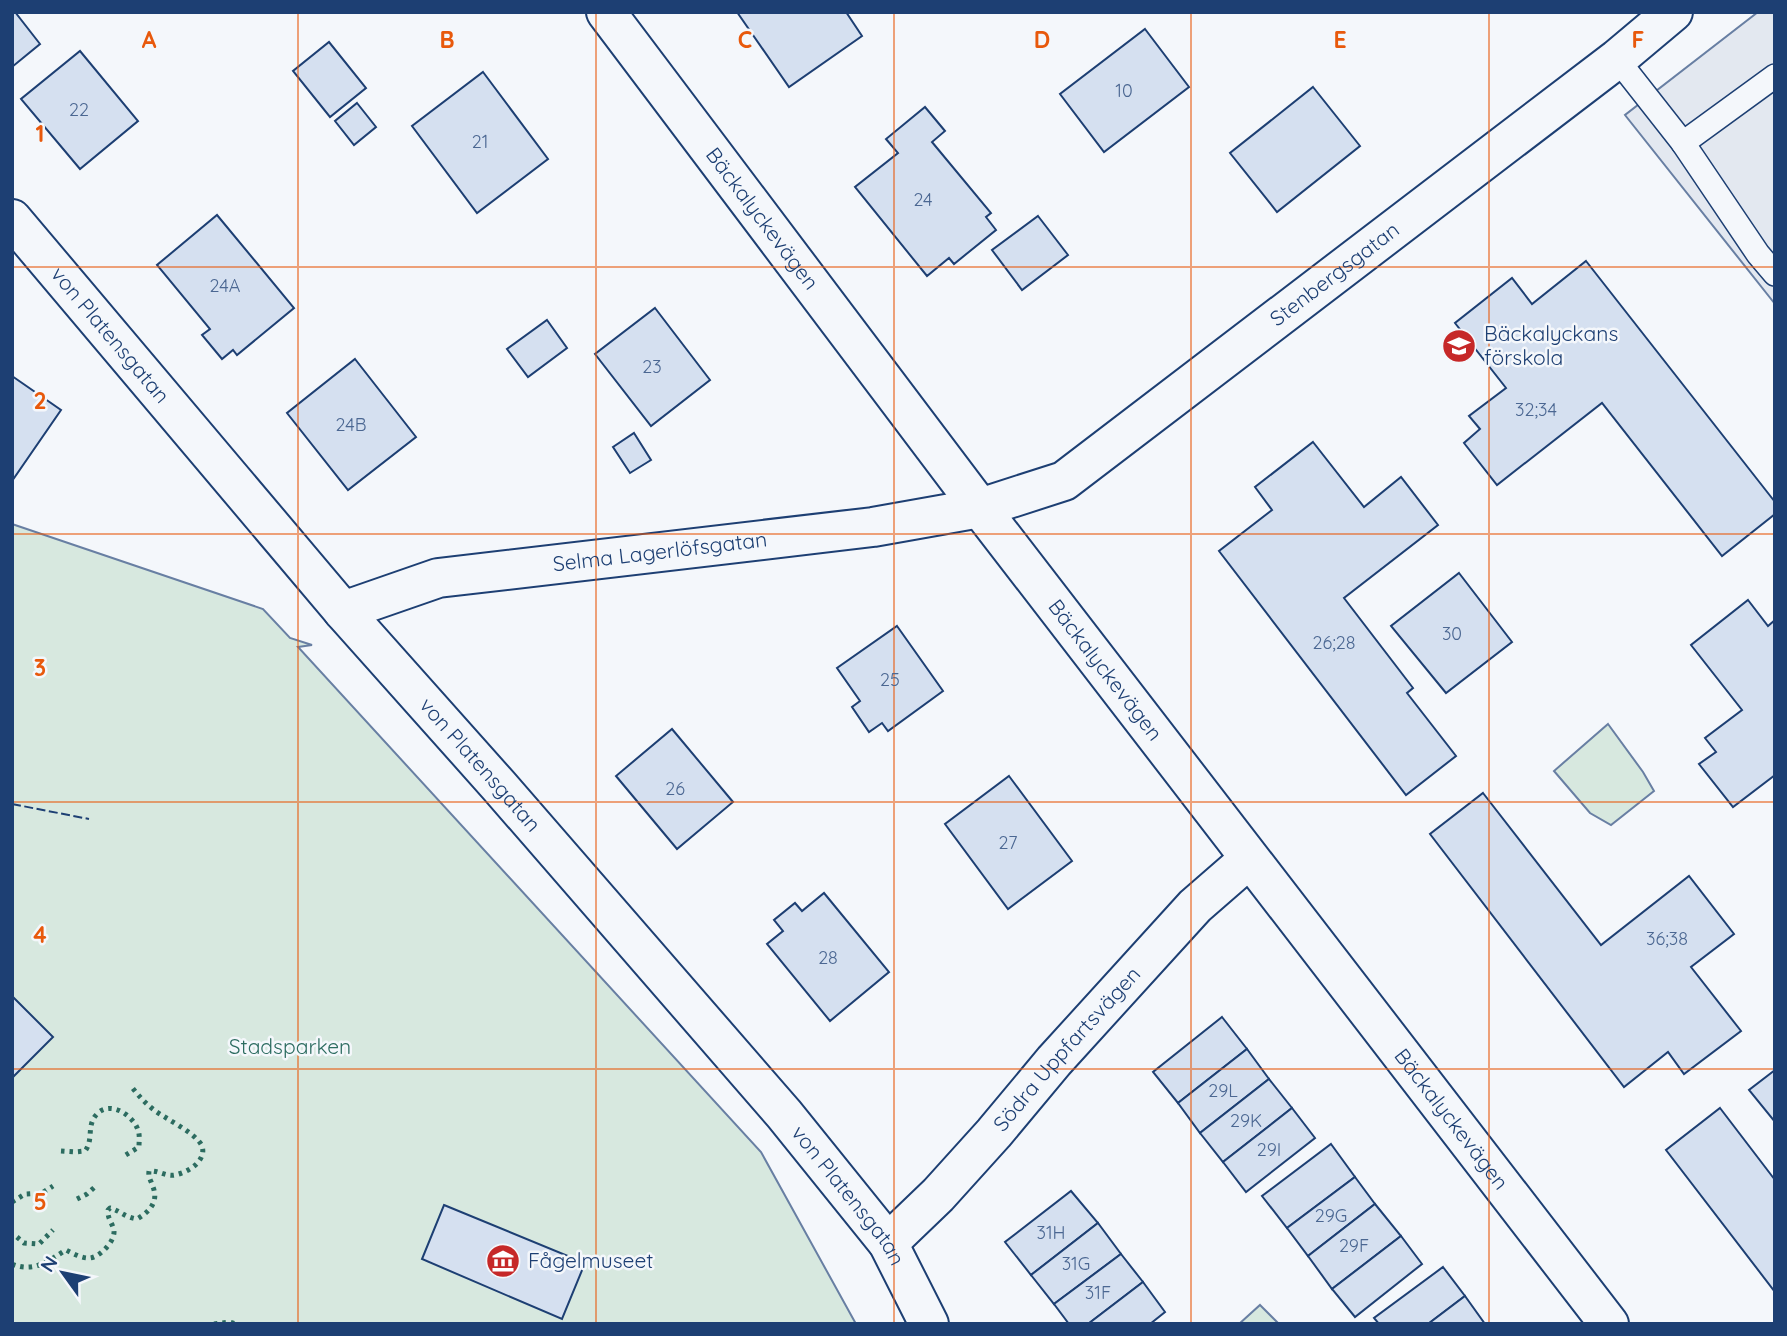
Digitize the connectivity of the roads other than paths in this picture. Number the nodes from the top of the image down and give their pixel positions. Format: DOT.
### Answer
graph roads {
  1 [pos="606,12"];
  2 [pos="1673,12"];
  3 [pos="1617,59"];
  4 [pos="1775,76"];
  5 [pos="1683,143"];
  6 [pos="12,219"];
  7 [pos="1775,274"];
  8 [pos="980,508"];
  9 [pos="343,611"];
  10 [pos="1249,859"];
  11 [pos="888,1243"];
  12 [pos="929,1324"];
  13 [pos="1609,1324"];
  1 -- 8 [label="street, Bäckalyckevägen"];
  2 -- 3 [label="street, Stenbergsgatan"];
  3 -- 5 [label="lane"];
  3 -- 8 [label="street, Stenbergsgatan"];
  4 -- 5 [label="lane"];
  5 -- 7 [label="lane"];
  6 -- 9 [label="street, von Platensgatan"];
  8 -- 9 [label="street, Selma Lagerlöfsgatan"];
  8 -- 10 [label="street, Bäckalyckevägen"];
  9 -- 11 [label="street, von Platensgatan"];
  10 -- 11 [label="street, Södra Uppfartsvägen"];
  10 -- 13 [label="street, Bäckalyckevägen"];
  11 -- 12 [label="street, von Platensgatan"];
}
